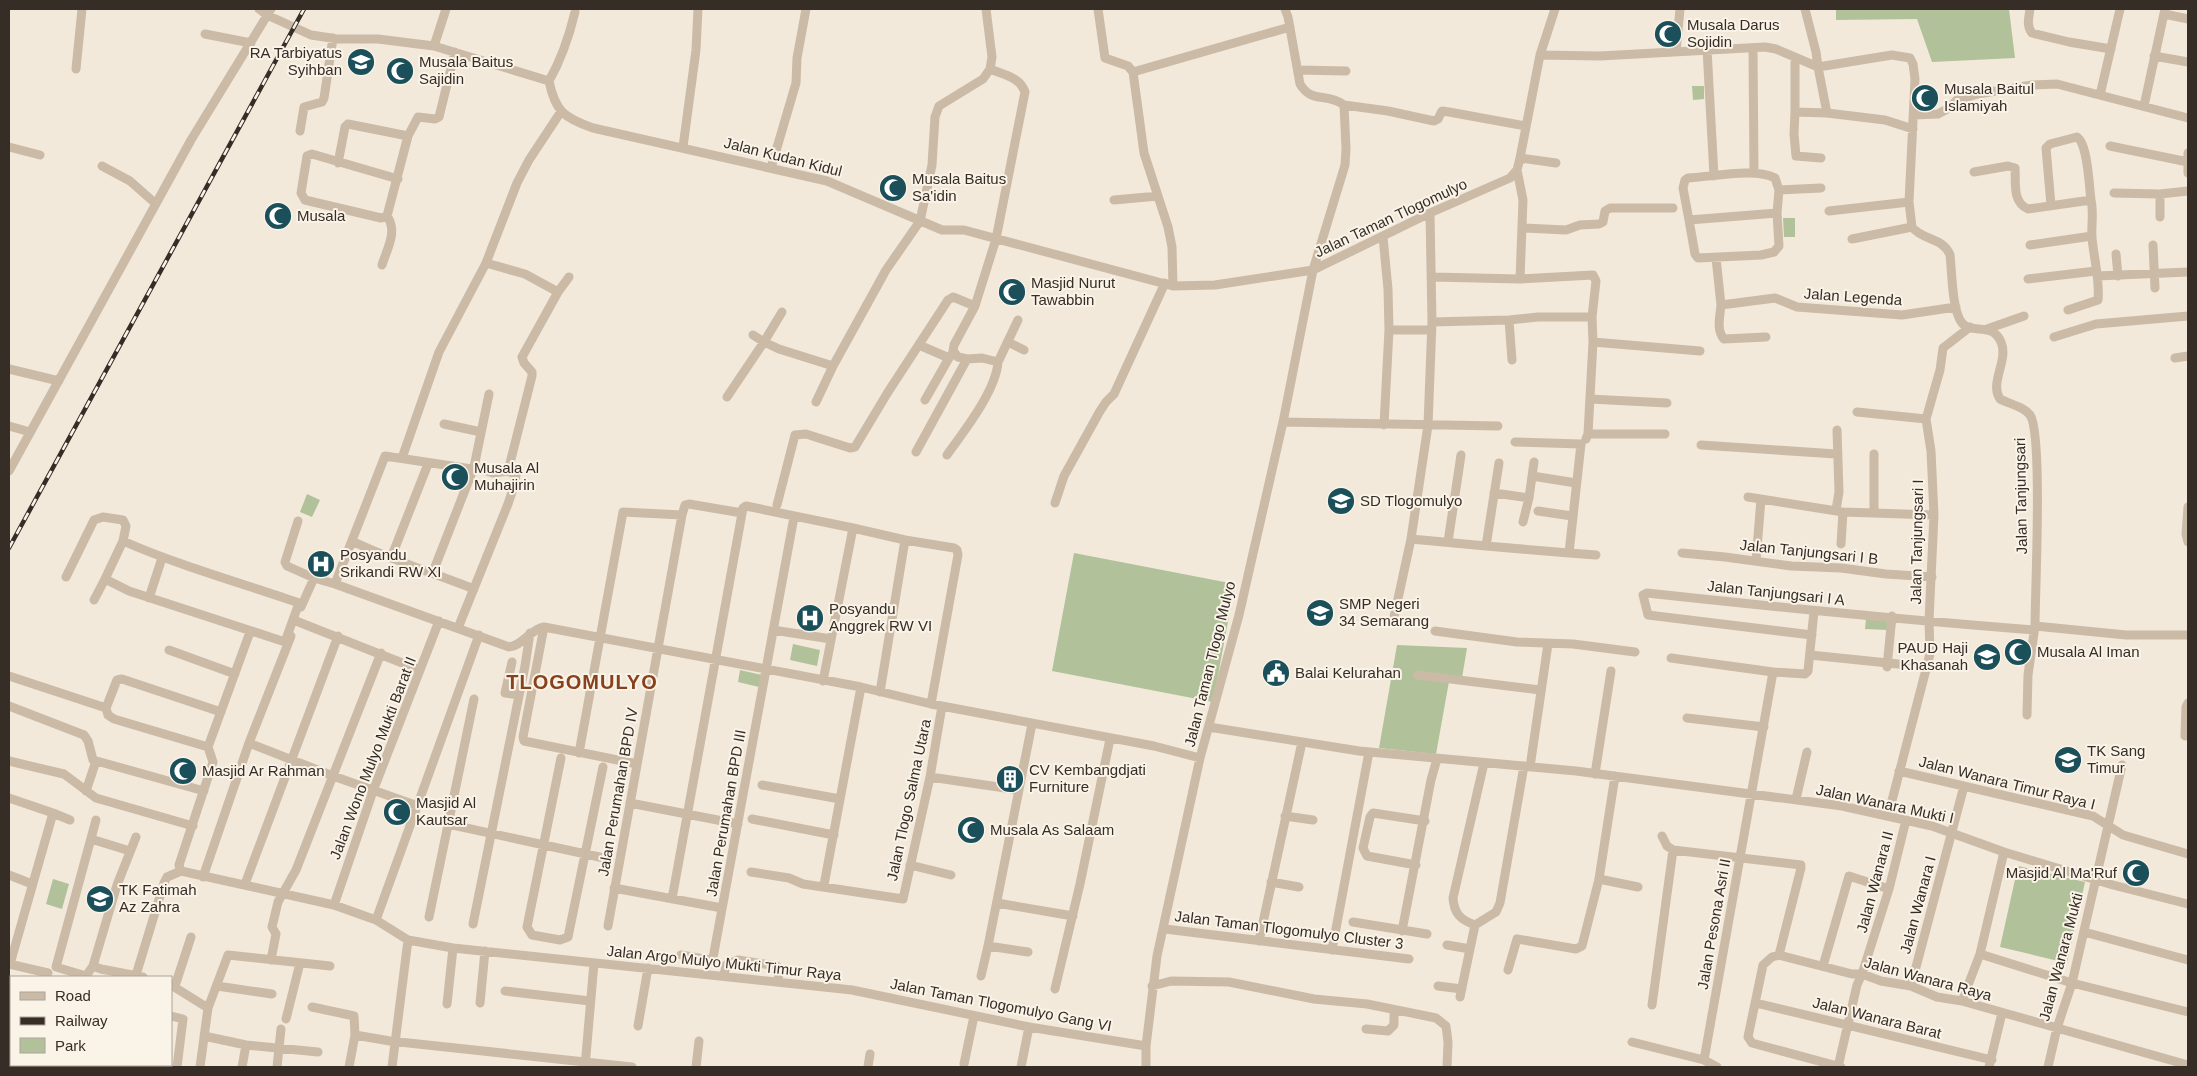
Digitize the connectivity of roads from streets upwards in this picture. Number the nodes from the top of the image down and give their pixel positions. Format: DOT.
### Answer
graph roads {
  1 [pos="82,9"];
  2 [pos="259,9"];
  3 [pos="446,9"];
  4 [pos="698,9"];
  5 [pos="806,9"];
  6 [pos="986,9"];
  7 [pos="1098,9"];
  8 [pos="1285,9"];
  9 [pos="1555,9"];
  10 [pos="1680,9"];
  11 [pos="1805,9"];
  12 [pos="2030,9"];
  13 [pos="2120,9"];
  14 [pos="2165,11"];
  15 [pos="269,12"];
  16 [pos="575,12"];
  17 [pos="2188,19"];
  18 [pos="1290,26"];
  19 [pos="205,34"];
  20 [pos="333,38"];
  21 [pos="250,43"];
  22 [pos="434,46"];
  23 [pos="1753,48"];
  24 [pos="1707,49"];
  25 [pos="2111,49"];
  26 [pos="455,52"];
  27 [pos="1676,52"];
  28 [pos="1540,55"];
  29 [pos="2154,56"];
  30 [pos="1795,58"];
  31 [pos="2188,62"];
  32 [pos="1818,67"];
  33 [pos="76,69"];
  34 [pos="990,70"];
  35 [pos="1298,70"];
  36 [pos="1346,71"];
  37 [pos="1133,72"];
  38 [pos="549,80"];
  39 [pos="2100,95"];
  40 [pos="1344,105"];
  41 [pos="2144,106"];
  42 [pos="1795,112"];
  43 [pos="1827,112"];
  44 [pos="560,113"];
  45 [pos="1914,115"];
  46 [pos="2188,118"];
  47 [pos="1526,126"];
  48 [pos="1913,129"];
  49 [pos="300,131"];
  50 [pos="408,136"];
  51 [pos="2110,146"];
  52 [pos="9,147"];
  53 [pos="683,147"];
  54 [pos="40,155"];
  55 [pos="1520,158"];
  56 [pos="1821,158"];
  57 [pos="2188,159"];
  58 [pos="338,163"];
  59 [pos="1556,163"];
  60 [pos="102,166"];
  61 [pos="771,168"];
  62 [pos="1517,170"];
  63 [pos="1974,172"];
  64 [pos="2188,173"];
  65 [pos="1754,174"];
  66 [pos="1714,176"];
  67 [pos="398,179"];
  68 [pos="1821,188"];
  69 [pos="1779,190"];
  70 [pos="2188,191"];
  71 [pos="2114,193"];
  72 [pos="2160,194"];
  73 [pos="1158,196"];
  74 [pos="1114,200"];
  75 [pos="2091,200"];
  76 [pos="1909,202"];
  77 [pos="156,204"];
  78 [pos="2051,205"];
  79 [pos="1673,208"];
  80 [pos="1829,211"];
  81 [pos="1430,213"];
  82 [pos="1777,213"];
  83 [pos="387,216"];
  84 [pos="2160,217"];
  85 [pos="1689,220"];
  86 [pos="920,221"];
  87 [pos="1912,227"];
  88 [pos="1522,228"];
  89 [pos="2092,236"];
  90 [pos="1383,237"];
  91 [pos="996,239"];
  92 [pos="1852,239"];
  93 [pos="2030,245"];
  94 [pos="2153,245"];
  95 [pos="2116,254"];
  96 [pos="1716,258"];
  97 [pos="486,263"];
  98 [pos="382,265"];
  99 [pos="1313,270"];
  100 [pos="2188,272"];
  101 [pos="2097,274"];
  102 [pos="2155,274"];
  103 [pos="2118,276"];
  104 [pos="569,277"];
  105 [pos="1432,277"];
  106 [pos="1520,279"];
  107 [pos="2028,279"];
  108 [pos="1169,285"];
  109 [pos="2155,288"];
  110 [pos="558,292"];
  111 [pos="975,306"];
  112 [pos="1721,306"];
  113 [pos="1956,307"];
  114 [pos="2068,310"];
  115 [pos="782,312"];
  116 [pos="2024,316"];
  117 [pos="2188,316"];
  118 [pos="1592,317"];
  119 [pos="1018,320"];
  120 [pos="1509,320"];
  121 [pos="1432,326"];
  122 [pos="1970,327"];
  123 [pos="1987,329"];
  124 [pos="1389,330"];
  125 [pos="753,335"];
  126 [pos="1766,337"];
  127 [pos="2054,337"];
  128 [pos="764,342"];
  129 [pos="1008,342"];
  130 [pos="1593,342"];
  131 [pos="919,345"];
  132 [pos="1024,350"];
  133 [pos="1700,351"];
  134 [pos="951,355"];
  135 [pos="2188,356"];
  136 [pos="2175,358"];
  137 [pos="966,359"];
  138 [pos="1512,360"];
  139 [pos="998,362"];
  140 [pos="833,366"];
  141 [pos="9,369"];
  142 [pos="59,381"];
  143 [pos="489,394"];
  144 [pos="727,397"];
  145 [pos="1590,399"];
  146 [pos="925,400"];
  147 [pos="816,402"];
  148 [pos="1667,403"];
  149 [pos="1857,412"];
  150 [pos="1926,418"];
  151 [pos="1283,422"];
  152 [pos="444,424"];
  153 [pos="1384,425"];
  154 [pos="1428,425"];
  155 [pos="9,426"];
  156 [pos="1498,426"];
  157 [pos="1837,430"];
  158 [pos="30,432"];
  159 [pos="481,432"];
  160 [pos="1588,434"];
  161 [pos="1665,434"];
  162 [pos="1515,442"];
  163 [pos="1581,444"];
  164 [pos="1701,445"];
  165 [pos="916,452"];
  166 [pos="1836,454"];
  167 [pos="1874,454"];
  168 [pos="947,455"];
  169 [pos="1461,455"];
  170 [pos="402,458"];
  171 [pos="1534,462"];
  172 [pos="1499,463"];
  173 [pos="428,464"];
  174 [pos="473,468"];
  175 [pos="9,470"];
  176 [pos="512,473"];
  177 [pos="1532,476"];
  178 [pos="1576,483"];
  179 [pos="1494,493"];
  180 [pos="1748,497"];
  181 [pos="1529,498"];
  182 [pos="1761,499"];
  183 [pos="1055,503"];
  184 [pos="777,505"];
  185 [pos="2188,507"];
  186 [pos="1538,511"];
  187 [pos="1840,511"];
  188 [pos="742,513"];
  189 [pos="1874,513"];
  190 [pos="1934,514"];
  191 [pos="682,515"];
  192 [pos="1572,516"];
  193 [pos="794,517"];
  194 [pos="2187,520"];
  195 [pos="298,521"];
  196 [pos="1523,522"];
  197 [pos="855,529"];
  198 [pos="1411,539"];
  199 [pos="905,540"];
  200 [pos="124,541"];
  201 [pos="352,541"];
  202 [pos="1448,542"];
  203 [pos="2188,542"];
  204 [pos="1841,544"];
  205 [pos="1486,546"];
  206 [pos="1569,553"];
  207 [pos="1682,553"];
  208 [pos="1596,555"];
  209 [pos="162,558"];
  210 [pos="392,558"];
  211 [pos="1756,561"];
  212 [pos="433,572"];
  213 [pos="66,577"];
  214 [pos="1932,577"];
  215 [pos="314,578"];
  216 [pos="105,579"];
  217 [pos="335,584"];
  218 [pos="474,589"];
  219 [pos="149,598"];
  220 [pos="94,600"];
  221 [pos="300,603"];
  222 [pos="1814,611"];
  223 [pos="1892,616"];
  224 [pos="1394,617"];
  225 [pos="1929,620"];
  226 [pos="296,621"];
  227 [pos="439,621"];
  228 [pos="544,627"];
  229 [pos="458,628"];
  230 [pos="2034,628"];
  231 [pos="773,630"];
  232 [pos="1434,631"];
  233 [pos="250,632"];
  234 [pos="530,633"];
  235 [pos="479,635"];
  236 [pos="1812,635"];
  237 [pos="2188,635"];
  238 [pos="338,636"];
  239 [pos="600,637"];
  240 [pos="831,639"];
  241 [pos="1548,644"];
  242 [pos="169,650"];
  243 [pos="658,650"];
  244 [pos="1635,652"];
  245 [pos="381,653"];
  246 [pos="1810,657"];
  247 [pos="1671,658"];
  248 [pos="715,660"];
  249 [pos="512,662"];
  250 [pos="1887,665"];
  251 [pos="420,670"];
  252 [pos="766,670"];
  253 [pos="1926,670"];
  254 [pos="1611,671"];
  255 [pos="1773,672"];
  256 [pos="235,674"];
  257 [pos="9,676"];
  258 [pos="1418,676"];
  259 [pos="823,680"];
  260 [pos="861,688"];
  261 [pos="1540,690"];
  262 [pos="880,692"];
  263 [pos="519,695"];
  264 [pos="474,699"];
  265 [pos="2188,703"];
  266 [pos="931,704"];
  267 [pos="9,706"];
  268 [pos="942,706"];
  269 [pos="106,708"];
  270 [pos="221,712"];
  271 [pos="2027,715"];
  272 [pos="1687,718"];
  273 [pos="1032,724"];
  274 [pos="1209,727"];
  275 [pos="1764,728"];
  276 [pos="2185,736"];
  277 [pos="1110,738"];
  278 [pos="1302,742"];
  279 [pos="250,743"];
  280 [pos="208,747"];
  281 [pos="1369,752"];
  282 [pos="1807,752"];
  283 [pos="579,753"];
  284 [pos="562,758"];
  285 [pos="1200,758"];
  286 [pos="291,759"];
  287 [pos="1437,759"];
  288 [pos="9,761"];
  289 [pos="96,761"];
  290 [pos="1484,763"];
  291 [pos="637,764"];
  292 [pos="2122,765"];
  293 [pos="1527,766"];
  294 [pos="603,767"];
  295 [pos="1899,771"];
  296 [pos="1594,774"];
  297 [pos="333,776"];
  298 [pos="1615,776"];
  299 [pos="930,777"];
  300 [pos="762,785"];
  301 [pos="1964,786"];
  302 [pos="1019,790"];
  303 [pos="86,791"];
  304 [pos="204,791"];
  305 [pos="373,791"];
  306 [pos="1751,793"];
  307 [pos="9,798"];
  308 [pos="840,799"];
  309 [pos="1796,799"];
  310 [pos="630,803"];
  311 [pos="418,806"];
  312 [pos="52,813"];
  313 [pos="687,814"];
  314 [pos="1284,816"];
  315 [pos="1888,816"];
  316 [pos="752,818"];
  317 [pos="70,820"];
  318 [pos="96,820"];
  319 [pos="1313,820"];
  320 [pos="1906,820"];
  321 [pos="1425,821"];
  322 [pos="448,824"];
  323 [pos="738,824"];
  324 [pos="2107,825"];
  325 [pos="193,826"];
  326 [pos="1952,832"];
  327 [pos="491,834"];
  328 [pos="834,836"];
  329 [pos="1662,836"];
  330 [pos="136,837"];
  331 [pos="91,839"];
  332 [pos="543,845"];
  333 [pos="1673,850"];
  334 [pos="130,851"];
  335 [pos="2004,852"];
  336 [pos="585,854"];
  337 [pos="2188,854"];
  338 [pos="604,858"];
  339 [pos="1740,858"];
  340 [pos="910,865"];
  341 [pos="1416,865"];
  342 [pos="180,871"];
  343 [pos="751,872"];
  344 [pos="9,875"];
  345 [pos="951,875"];
  346 [pos="203,877"];
  347 [pos="1599,879"];
  348 [pos="2096,879"];
  349 [pos="1271,882"];
  350 [pos="32,884"];
  351 [pos="245,884"];
  352 [pos="824,885"];
  353 [pos="1299,887"];
  354 [pos="1638,887"];
  355 [pos="614,888"];
  356 [pos="1889,889"];
  357 [pos="282,894"];
  358 [pos="672,899"];
  359 [pos="997,903"];
  360 [pos="2188,904"];
  361 [pos="334,905"];
  362 [pos="722,908"];
  363 [pos="1073,916"];
  364 [pos="429,917"];
  365 [pos="376,920"];
  366 [pos="1353,922"];
  367 [pos="473,924"];
  368 [pos="1475,925"];
  369 [pos="608,926"];
  370 [pos="1165,929"];
  371 [pos="1402,931"];
  372 [pos="2084,932"];
  373 [pos="1427,934"];
  374 [pos="191,938"];
  375 [pos="408,940"];
  376 [pos="1259,941"];
  377 [pos="1446,945"];
  378 [pos="988,946"];
  379 [pos="453,948"];
  380 [pos="1470,948"];
  381 [pos="1332,950"];
  382 [pos="485,951"];
  383 [pos="1028,952"];
  384 [pos="681,954"];
  385 [pos="1980,954"];
  386 [pos="1779,955"];
  387 [pos="1409,959"];
  388 [pos="272,960"];
  389 [pos="2188,960"];
  390 [pos="300,963"];
  391 [pos="594,963"];
  392 [pos="9,964"];
  393 [pos="93,966"];
  394 [pos="330,966"];
  395 [pos="1823,966"];
  396 [pos="648,968"];
  397 [pos="1508,970"];
  398 [pos="50,972"];
  399 [pos="725,973"];
  400 [pos="1862,974"];
  401 [pos="86,976"];
  402 [pos="139,976"];
  403 [pos="981,976"];
  404 [pos="778,977"];
  405 [pos="2072,983"];
  406 [pos="173,986"];
  407 [pos="217,986"];
  408 [pos="1152,986"];
  409 [pos="1438,986"];
  410 [pos="1911,986"];
  411 [pos="1055,989"];
  412 [pos="852,990"];
  413 [pos="505,991"];
  414 [pos="272,994"];
  415 [pos="590,1001"];
  416 [pos="1962,1001"];
  417 [pos="480,1003"];
  418 [pos="1756,1003"];
  419 [pos="447,1004"];
  420 [pos="1652,1005"];
  421 [pos="312,1006"];
  422 [pos="208,1008"];
  423 [pos="1394,1010"];
  424 [pos="2188,1012"];
  425 [pos="2002,1013"];
  426 [pos="172,1016"];
  427 [pos="974,1016"];
  428 [pos="286,1019"];
  429 [pos="1848,1024"];
  430 [pos="638,1026"];
  431 [pos="1029,1027"];
  432 [pos="2057,1028"];
  433 [pos="281,1029"];
  434 [pos="1366,1029"];
  435 [pos="355,1035"];
  436 [pos="204,1036"];
  437 [pos="396,1041"];
  438 [pos="699,1041"];
  439 [pos="1632,1042"];
  440 [pos="246,1046"];
  441 [pos="1146,1046"];
  442 [pos="280,1048"];
  443 [pos="318,1052"];
  444 [pos="870,1054"];
  445 [pos="175,1057"];
  446 [pos="1704,1060"];
  447 [pos="964,1064"];
  448 [pos="1990,1064"];
  449 [pos="586,1065"];
  450 [pos="2188,1065"];
  451 [pos="177,1067"];
  452 [pos="200,1067"];
  453 [pos="242,1067"];
  454 [pos="277,1067"];
  455 [pos="349,1067"];
  456 [pos="392,1067"];
  457 [pos="632,1067"];
  458 [pos="696,1067"];
  459 [pos="868,1067"];
  460 [pos="1021,1067"];
  461 [pos="1146,1067"];
  462 [pos="1447,1067"];
  463 [pos="1717,1067"];
  464 [pos="1840,1067"];
  465 [pos="2048,1067"];
  1 -- 33 [label="street"];
  2 -- 15 [label="street"];
  3 -- 22 [label="street"];
  4 -- 53 [label="street"];
  5 -- 61 [label="street"];
  6 -- 34 [label="street"];
  7 -- 37 [label="street"];
  8 -- 18 [label="street"];
  9 -- 28 [label="street"];
  10 -- 27 [label="street"];
  11 -- 32 [label="street"];
  12 -- 25 [label="street"];
  13 -- 25 [label="street"];
  14 -- 17 [label="street"];
  14 -- 29 [label="street"];
  15 -- 20 [label="street"];
  15 -- 21 [label="street"];
  16 -- 38 [label="street"];
  18 -- 35 [label="street"];
  18 -- 37 [label="street"];
  19 -- 21 [label="street"];
  20 -- 22 [label="street"];
  20 -- 49 [label="street"];
  21 -- 77 [label="street"];
  22 -- 26 [label="street"];
  23 -- 24 [label="street"];
  23 -- 30 [label="street"];
  23 -- 65 [label="street"];
  24 -- 27 [label="street"];
  24 -- 66 [label="street"];
  25 -- 39 [label="street"];
  26 -- 38 [label="street"];
  26 -- 50 [label="street"];
  27 -- 28 [label="street"];
  28 -- 47 [label="street"];
  29 -- 31 [label="street"];
  29 -- 41 [label="street"];
  30 -- 32 [label="street"];
  30 -- 42 [label="street"];
  32 -- 43 [label="street"];
  32 -- 45 [label="street"];
  34 -- 86 [label="street"];
  34 -- 91 [label="street"];
  35 -- 36 [label="street"];
  35 -- 40 [label="street"];
  37 -- 73 [label="street"];
  38 -- 44 [label="street"];
  39 -- 41 [label="street"];
  39 -- 45 [label="street"];
  40 -- 47 [label="street"];
  40 -- 99 [label="street, Jalan Taman Tlogomulyo"];
  41 -- 46 [label="street"];
  42 -- 43 [label="street"];
  42 -- 56 [label="street"];
  43 -- 48 [label="street"];
  44 -- 53 [label="street, Jalan Kudan Kidul"];
  44 -- 97 [label="street"];
  45 -- 48 [label="street"];
  47 -- 55 [label="street"];
  48 -- 76 [label="street"];
  50 -- 58 [label="street"];
  50 -- 67 [label="street"];
  51 -- 57 [label="street"];
  52 -- 54 [label="street"];
  53 -- 61 [label="street, Jalan Kudan Kidul"];
  55 -- 59 [label="street"];
  55 -- 62 [label="street"];
  57 -- 64 [label="street"];
  58 -- 67 [label="street"];
  58 -- 83 [label="street"];
  60 -- 77 [label="street"];
  61 -- 86 [label="street, Jalan Kudan Kidul"];
  62 -- 81 [label="street, Jalan Taman Tlogomulyo"];
  62 -- 88 [label="street"];
  63 -- 78 [label="street"];
  65 -- 66 [label="street"];
  65 -- 69 [label="street"];
  66 -- 85 [label="street"];
  67 -- 83 [label="street"];
  68 -- 69 [label="street"];
  69 -- 82 [label="street"];
  70 -- 72 [label="street"];
  71 -- 72 [label="street"];
  72 -- 84 [label="street"];
  73 -- 74 [label="street"];
  73 -- 108 [label="street"];
  75 -- 78 [label="street"];
  75 -- 78 [label="street"];
  75 -- 89 [label="street"];
  76 -- 80 [label="street"];
  76 -- 87 [label="street"];
  77 -- 142 [label="street"];
  79 -- 88 [label="street"];
  81 -- 90 [label="street, Jalan Taman Tlogomulyo"];
  81 -- 105 [label="street"];
  82 -- 85 [label="street"];
  82 -- 96 [label="street"];
  83 -- 98 [label="street"];
  85 -- 96 [label="street"];
  86 -- 91 [label="street, Jalan Kudan Kidul"];
  86 -- 140 [label="street"];
  87 -- 92 [label="street"];
  87 -- 113 [label="street"];
  88 -- 106 [label="street"];
  89 -- 93 [label="street"];
  89 -- 101 [label="street"];
  90 -- 99 [label="street, Jalan Taman Tlogomulyo"];
  90 -- 124 [label="street"];
  91 -- 108 [label="street, Jalan Kudan Kidul"];
  91 -- 111 [label="street"];
  94 -- 102 [label="street"];
  95 -- 103 [label="street"];
  96 -- 112 [label="street"];
  97 -- 110 [label="street"];
  97 -- 170 [label="street"];
  99 -- 108 [label="street, Jalan Kudan Kidul"];
  99 -- 151 [label="street, Jalan Taman Tlogo Mulyo"];
  100 -- 102 [label="street"];
  101 -- 103 [label="street"];
  101 -- 107 [label="street"];
  101 -- 114 [label="street"];
  102 -- 103 [label="street"];
  102 -- 109 [label="street"];
  104 -- 110 [label="street"];
  105 -- 106 [label="street"];
  105 -- 121 [label="street"];
  106 -- 118 [label="street"];
  108 -- 183 [label="street"];
  110 -- 176 [label="street"];
  111 -- 131 [label="street"];
  111 -- 134 [label="street"];
  112 -- 113 [label="street, Jalan Legenda"];
  112 -- 126 [label="street"];
  113 -- 122 [label="street"];
  115 -- 128 [label="street"];
  116 -- 123 [label="street"];
  117 -- 127 [label="street"];
  118 -- 120 [label="street"];
  118 -- 130 [label="street"];
  119 -- 129 [label="street"];
  120 -- 121 [label="street"];
  120 -- 138 [label="street"];
  121 -- 124 [label="street"];
  121 -- 154 [label="street"];
  122 -- 123 [label="street"];
  122 -- 150 [label="street, Jalan Tanjungsari I"];
  123 -- 230 [label="street, Jalan Tanjungsari"];
  124 -- 153 [label="street"];
  125 -- 128 [label="street"];
  128 -- 140 [label="street"];
  128 -- 144 [label="street"];
  129 -- 132 [label="street"];
  129 -- 139 [label="street"];
  130 -- 133 [label="street"];
  130 -- 145 [label="street"];
  131 -- 134 [label="street"];
  131 -- 184 [label="street"];
  134 -- 137 [label="street"];
  134 -- 146 [label="street"];
  135 -- 136 [label="street"];
  137 -- 139 [label="street"];
  137 -- 165 [label="street"];
  139 -- 168 [label="street"];
  140 -- 147 [label="street"];
  141 -- 142 [label="street"];
  142 -- 158 [label="street"];
  143 -- 159 [label="street"];
  145 -- 148 [label="street"];
  145 -- 160 [label="street"];
  149 -- 150 [label="street"];
  150 -- 190 [label="street, Jalan Tanjungsari I"];
  151 -- 153 [label="street"];
  151 -- 274 [label="street, Jalan Taman Tlogo Mulyo"];
  152 -- 159 [label="street"];
  153 -- 154 [label="street"];
  154 -- 156 [label="street"];
  154 -- 198 [label="street"];
  155 -- 158 [label="street"];
  157 -- 166 [label="street"];
  158 -- 175 [label="street"];
  159 -- 174 [label="street"];
  160 -- 161 [label="street"];
  160 -- 163 [label="street"];
  162 -- 163 [label="street"];
  163 -- 178 [label="street"];
  164 -- 166 [label="street"];
  166 -- 187 [label="street"];
  167 -- 189 [label="street"];
  169 -- 202 [label="street"];
  170 -- 173 [label="street"];
  170 -- 201 [label="street"];
  171 -- 177 [label="street"];
  172 -- 179 [label="street"];
  173 -- 174 [label="street"];
  173 -- 210 [label="street"];
  174 -- 176 [label="street"];
  174 -- 212 [label="street"];
  176 -- 218 [label="street"];
  177 -- 178 [label="street"];
  177 -- 181 [label="street"];
  178 -- 192 [label="street"];
  179 -- 181 [label="street"];
  179 -- 205 [label="street"];
  180 -- 182 [label="street"];
  181 -- 196 [label="street"];
  182 -- 187 [label="street"];
  182 -- 211 [label="street"];
  185 -- 194 [label="street"];
  186 -- 192 [label="street"];
  187 -- 189 [label="street"];
  187 -- 204 [label="street"];
  188 -- 191 [label="street"];
  188 -- 193 [label="street"];
  188 -- 248 [label="street"];
  189 -- 190 [label="street"];
  190 -- 214 [label="street, Jalan Tanjungsari I"];
  191 -- 239 [label="street"];
  191 -- 243 [label="street, Jalan Perumahan BPD IV"];
  192 -- 206 [label="street"];
  193 -- 197 [label="street"];
  193 -- 231 [label="street, Jalan Perumahan BPD III"];
  194 -- 203 [label="street"];
  195 -- 215 [label="street"];
  197 -- 199 [label="street"];
  197 -- 240 [label="street"];
  198 -- 202 [label="street"];
  198 -- 224 [label="street"];
  199 -- 262 [label="street"];
  199 -- 266 [label="street"];
  200 -- 209 [label="street"];
  200 -- 213 [label="street"];
  200 -- 216 [label="street"];
  201 -- 210 [label="street"];
  201 -- 217 [label="street"];
  202 -- 205 [label="street"];
  205 -- 206 [label="street"];
  206 -- 208 [label="street"];
  207 -- 211 [label="street, Jalan Tanjungsari I B"];
  209 -- 219 [label="street"];
  209 -- 221 [label="street"];
  210 -- 212 [label="street"];
  211 -- 214 [label="street, Jalan Tanjungsari I B"];
  212 -- 218 [label="street"];
  214 -- 225 [label="street, Jalan Tanjungsari I"];
  215 -- 217 [label="street"];
  215 -- 221 [label="street"];
  216 -- 219 [label="street"];
  216 -- 220 [label="street"];
  217 -- 227 [label="street"];
  218 -- 229 [label="street"];
  219 -- 233 [label="street"];
  221 -- 226 [label="street"];
  221 -- 233 [label="street"];
  222 -- 223 [label="street, Jalan Tanjungsari I A"];
  222 -- 236 [label="street"];
  222 -- 236 [label="street, Jalan Tanjungsari I A"];
  223 -- 225 [label="street, Jalan Tanjungsari I A"];
  223 -- 250 [label="street"];
  225 -- 230 [label="street"];
  225 -- 253 [label="street, Jalan Tanjungsari I"];
  226 -- 238 [label="street"];
  226 -- 279 [label="street"];
  227 -- 229 [label="street"];
  227 -- 251 [label="street, Jalan Wono Mulyo Mukti Barat II"];
  228 -- 234 [label="street"];
  228 -- 239 [label="street"];
  228 -- 283 [label="street"];
  229 -- 235 [label="street"];
  230 -- 237 [label="street"];
  230 -- 271 [label="street"];
  231 -- 240 [label="street"];
  231 -- 252 [label="street, Jalan Perumahan BPD III"];
  232 -- 241 [label="street"];
  233 -- 256 [label="street"];
  234 -- 235 [label="street"];
  234 -- 263 [label="street"];
  235 -- 311 [label="street"];
  236 -- 246 [label="street"];
  238 -- 245 [label="street"];
  238 -- 286 [label="street"];
  239 -- 243 [label="street"];
  239 -- 283 [label="street"];
  240 -- 259 [label="street"];
  241 -- 244 [label="street"];
  241 -- 261 [label="street"];
  242 -- 256 [label="street"];
  243 -- 248 [label="street"];
  243 -- 291 [label="street, Jalan Perumahan BPD IV"];
  245 -- 251 [label="street"];
  245 -- 297 [label="street"];
  246 -- 250 [label="street"];
  246 -- 255 [label="street"];
  247 -- 255 [label="street"];
  248 -- 252 [label="street"];
  248 -- 313 [label="street"];
  249 -- 263 [label="street"];
  250 -- 253 [label="street"];
  251 -- 305 [label="street, Jalan Wono Mulyo Mukti Barat II"];
  252 -- 259 [label="street"];
  252 -- 323 [label="street, Jalan Perumahan BPD III"];
  253 -- 295 [label="street, Jalan Tanjungsari I"];
  254 -- 296 [label="street"];
  255 -- 275 [label="street, Jalan Pesona Asri II"];
  256 -- 270 [label="street"];
  257 -- 269 [label="street"];
  258 -- 261 [label="street"];
  259 -- 260 [label="street"];
  260 -- 262 [label="street"];
  260 -- 308 [label="street"];
  261 -- 293 [label="street"];
  262 -- 266 [label="street"];
  263 -- 327 [label="street"];
  264 -- 322 [label="street"];
  265 -- 276 [label="street"];
  266 -- 268 [label="street"];
  267 -- 289 [label="street"];
  268 -- 273 [label="street"];
  268 -- 299 [label="street, Jalan Tlogo Salma Utara"];
  269 -- 270 [label="street"];
  269 -- 280 [label="street"];
  270 -- 280 [label="street"];
  272 -- 275 [label="street"];
  273 -- 277 [label="street"];
  273 -- 302 [label="street"];
  274 -- 278 [label="street, Jalan Wanara Mukti I"];
  274 -- 285 [label="street, Jalan Taman Tlogo Mulyo"];
  275 -- 306 [label="street, Jalan Pesona Asri II"];
  277 -- 285 [label="street"];
  277 -- 363 [label="street"];
  278 -- 281 [label="street, Jalan Wanara Mukti I"];
  278 -- 314 [label="street"];
  279 -- 286 [label="street"];
  279 -- 346 [label="street"];
  280 -- 304 [label="street"];
  281 -- 287 [label="street, Jalan Wanara Mukti I"];
  281 -- 381 [label="street"];
  282 -- 309 [label="street"];
  283 -- 291 [label="street"];
  284 -- 332 [label="street"];
  285 -- 370 [label="street, Jalan Taman Tlogo Mulyo"];
  286 -- 297 [label="street"];
  286 -- 351 [label="street"];
  287 -- 290 [label="street, Jalan Wanara Mukti I"];
  287 -- 321 [label="street"];
  288 -- 303 [label="street"];
  289 -- 303 [label="street"];
  289 -- 304 [label="street"];
  290 -- 293 [label="street, Jalan Wanara Mukti I"];
  290 -- 368 [label="street"];
  291 -- 310 [label="street, Jalan Perumahan BPD IV"];
  292 -- 324 [label="street, Jalan Wanara Mukti"];
  293 -- 296 [label="street, Jalan Wanara Mukti I"];
  293 -- 368 [label="street"];
  294 -- 336 [label="street"];
  295 -- 301 [label="street, Jalan Wanara Timur Raya I"];
  295 -- 315 [label="street, Jalan Tanjungsari I"];
  296 -- 298 [label="street, Jalan Wanara Mukti I"];
  297 -- 305 [label="street"];
  297 -- 357 [label="street"];
  298 -- 306 [label="street, Jalan Wanara Mukti I"];
  298 -- 347 [label="street"];
  299 -- 302 [label="street"];
  299 -- 340 [label="street, Jalan Tlogo Salma Utara"];
  300 -- 308 [label="street"];
  301 -- 324 [label="street, Jalan Wanara Timur Raya I"];
  301 -- 326 [label="street, Jalan Wanara I"];
  302 -- 359 [label="street"];
  303 -- 325 [label="street"];
  304 -- 325 [label="street"];
  305 -- 311 [label="street"];
  305 -- 361 [label="street, Jalan Wono Mulyo Mukti Barat II"];
  306 -- 309 [label="street, Jalan Wanara Mukti I"];
  306 -- 339 [label="street, Jalan Pesona Asri II"];
  307 -- 312 [label="street"];
  308 -- 328 [label="street"];
  309 -- 315 [label="street, Jalan Wanara Mukti I"];
  310 -- 313 [label="street"];
  310 -- 355 [label="street, Jalan Perumahan BPD IV"];
  311 -- 365 [label="street"];
  312 -- 317 [label="street"];
  312 -- 350 [label="street"];
  313 -- 323 [label="street"];
  313 -- 358 [label="street"];
  314 -- 319 [label="street"];
  314 -- 349 [label="street"];
  315 -- 320 [label="street, Jalan Wanara Mukti I"];
  316 -- 328 [label="street"];
  318 -- 331 [label="street"];
  320 -- 326 [label="street, Jalan Wanara Mukti I"];
  320 -- 356 [label="street, Jalan Wanara II"];
  321 -- 341 [label="street"];
  321 -- 341 [label="street"];
  322 -- 327 [label="street"];
  322 -- 364 [label="street"];
  323 -- 362 [label="street, Jalan Perumahan BPD III"];
  324 -- 337 [label="street, Jalan Wanara Timur Raya I"];
  324 -- 348 [label="street, Jalan Wanara Mukti"];
  325 -- 342 [label="street"];
  326 -- 335 [label="street, Jalan Wanara Mukti I"];
  326 -- 410 [label="street, Jalan Wanara I"];
  327 -- 332 [label="street"];
  327 -- 367 [label="street"];
  328 -- 352 [label="street"];
  329 -- 333 [label="street"];
  330 -- 334 [label="street"];
  331 -- 334 [label="street"];
  331 -- 398 [label="street"];
  332 -- 336 [label="street"];
  332 -- 336 [label="street"];
  333 -- 339 [label="street"];
  333 -- 420 [label="street"];
  334 -- 393 [label="street"];
  335 -- 348 [label="street, Jalan Wanara Mukti I"];
  335 -- 385 [label="street"];
  336 -- 338 [label="street"];
  339 -- 386 [label="street"];
  339 -- 446 [label="street, Jalan Pesona Asri II"];
  340 -- 345 [label="street"];
  340 -- 352 [label="street, Jalan Tlogo Salma Utara"];
  341 -- 371 [label="street"];
  342 -- 346 [label="street"];
  342 -- 402 [label="street"];
  343 -- 352 [label="street"];
  344 -- 350 [label="street"];
  346 -- 351 [label="street"];
  347 -- 354 [label="street"];
  347 -- 397 [label="street"];
  348 -- 360 [label="street, Jalan Wanara Mukti I"];
  348 -- 372 [label="street, Jalan Wanara Mukti"];
  349 -- 353 [label="street"];
  349 -- 376 [label="street"];
  350 -- 392 [label="street"];
  351 -- 357 [label="street"];
  355 -- 358 [label="street"];
  355 -- 369 [label="street, Jalan Perumahan BPD IV"];
  356 -- 395 [label="street"];
  356 -- 400 [label="street, Jalan Wanara II"];
  357 -- 361 [label="street"];
  357 -- 388 [label="street"];
  358 -- 362 [label="street"];
  359 -- 363 [label="street"];
  359 -- 378 [label="street"];
  361 -- 365 [label="street"];
  362 -- 384 [label="street, Jalan Perumahan BPD III"];
  363 -- 411 [label="street"];
  365 -- 375 [label="street"];
  366 -- 371 [label="street"];
  368 -- 380 [label="street"];
  370 -- 376 [label="street, Jalan Taman Tlogomulyo Cluster 3"];
  370 -- 408 [label="street, Jalan Taman Tlogo Mulyo"];
  371 -- 373 [label="street"];
  372 -- 389 [label="street"];
  372 -- 405 [label="street, Jalan Wanara Mukti"];
  374 -- 406 [label="street"];
  375 -- 379 [label="street, Jalan Argo Mulyo Mukti Timur Raya"];
  375 -- 437 [label="street"];
  376 -- 381 [label="street, Jalan Taman Tlogomulyo Cluster 3"];
  377 -- 380 [label="street"];
  378 -- 383 [label="street"];
  378 -- 403 [label="street"];
  379 -- 382 [label="street, Jalan Argo Mulyo Mukti Timur Raya"];
  379 -- 419 [label="street"];
  380 -- 409 [label="street"];
  381 -- 387 [label="street, Jalan Taman Tlogomulyo Cluster 3"];
  382 -- 391 [label="street, Jalan Argo Mulyo Mukti Timur Raya"];
  382 -- 417 [label="street"];
  385 -- 405 [label="street"];
  385 -- 416 [label="street"];
  386 -- 395 [label="street, Jalan Wanara Raya"];
  386 -- 418 [label="street"];
  388 -- 390 [label="street"];
  388 -- 407 [label="street"];
  390 -- 394 [label="street"];
  390 -- 428 [label="street"];
  391 -- 396 [label="street, Jalan Argo Mulyo Mukti Timur Raya"];
  391 -- 415 [label="street, Jalan Argo Mulyo Mukti Timur Raya"];
  392 -- 398 [label="street"];
  393 -- 401 [label="street"];
  393 -- 402 [label="street"];
  395 -- 400 [label="street, Jalan Wanara Raya"];
  396 -- 399 [label="street, Jalan Argo Mulyo Mukti Timur Raya"];
  396 -- 430 [label="street"];
  398 -- 401 [label="street"];
  399 -- 404 [label="street, Jalan Argo Mulyo Mukti Timur Raya"];
  399 -- 404 [label="street"];
  400 -- 410 [label="street, Jalan Wanara Raya"];
  400 -- 429 [label="street, Jalan Wanara II"];
  404 -- 412 [label="street, Jalan Argo Mulyo Mukti Timur Raya"];
  405 -- 424 [label="street"];
  405 -- 432 [label="street, Jalan Wanara Mukti"];
  406 -- 422 [label="street"];
  407 -- 414 [label="street"];
  407 -- 422 [label="street"];
  408 -- 423 [label="street"];
  408 -- 441 [label="street, Jalan Taman Tlogo Mulyo"];
  410 -- 416 [label="street, Jalan Wanara Raya"];
  412 -- 427 [label="street, Jalan Taman Tlogomulyo Gang VI"];
  413 -- 415 [label="street"];
  415 -- 449 [label="street, Jalan Argo Mulyo Mukti Timur Raya"];
  416 -- 425 [label="street, Jalan Wanara Raya"];
  418 -- 429 [label="street, Jalan Wanara Barat"];
  418 -- 464 [label="street"];
  421 -- 435 [label="street"];
  422 -- 436 [label="street"];
  423 -- 434 [label="street"];
  423 -- 462 [label="street"];
  425 -- 432 [label="street, Jalan Wanara Raya"];
  425 -- 448 [label="street"];
  426 -- 445 [label="street"];
  427 -- 431 [label="street, Jalan Taman Tlogomulyo Gang VI"];
  427 -- 447 [label="street"];
  429 -- 448 [label="street, Jalan Wanara Barat"];
  429 -- 464 [label="street, Jalan Wanara II"];
  431 -- 441 [label="street, Jalan Taman Tlogomulyo Gang VI"];
  431 -- 460 [label="street"];
  432 -- 450 [label="street, Jalan Wanara Raya"];
  432 -- 465 [label="street, Jalan Wanara Mukti"];
  433 -- 442 [label="street"];
  435 -- 437 [label="street"];
  435 -- 455 [label="street"];
  436 -- 440 [label="street"];
  436 -- 452 [label="street"];
  437 -- 449 [label="street"];
  437 -- 456 [label="street"];
  438 -- 458 [label="street"];
  439 -- 446 [label="street"];
  440 -- 442 [label="street"];
  440 -- 453 [label="street"];
  441 -- 461 [label="street, Jalan Taman Tlogo Mulyo"];
  442 -- 443 [label="street"];
  442 -- 454 [label="street"];
  444 -- 459 [label="street"];
  445 -- 451 [label="street"];
  446 -- 463 [label="street"];
  449 -- 457 [label="street"];
}
